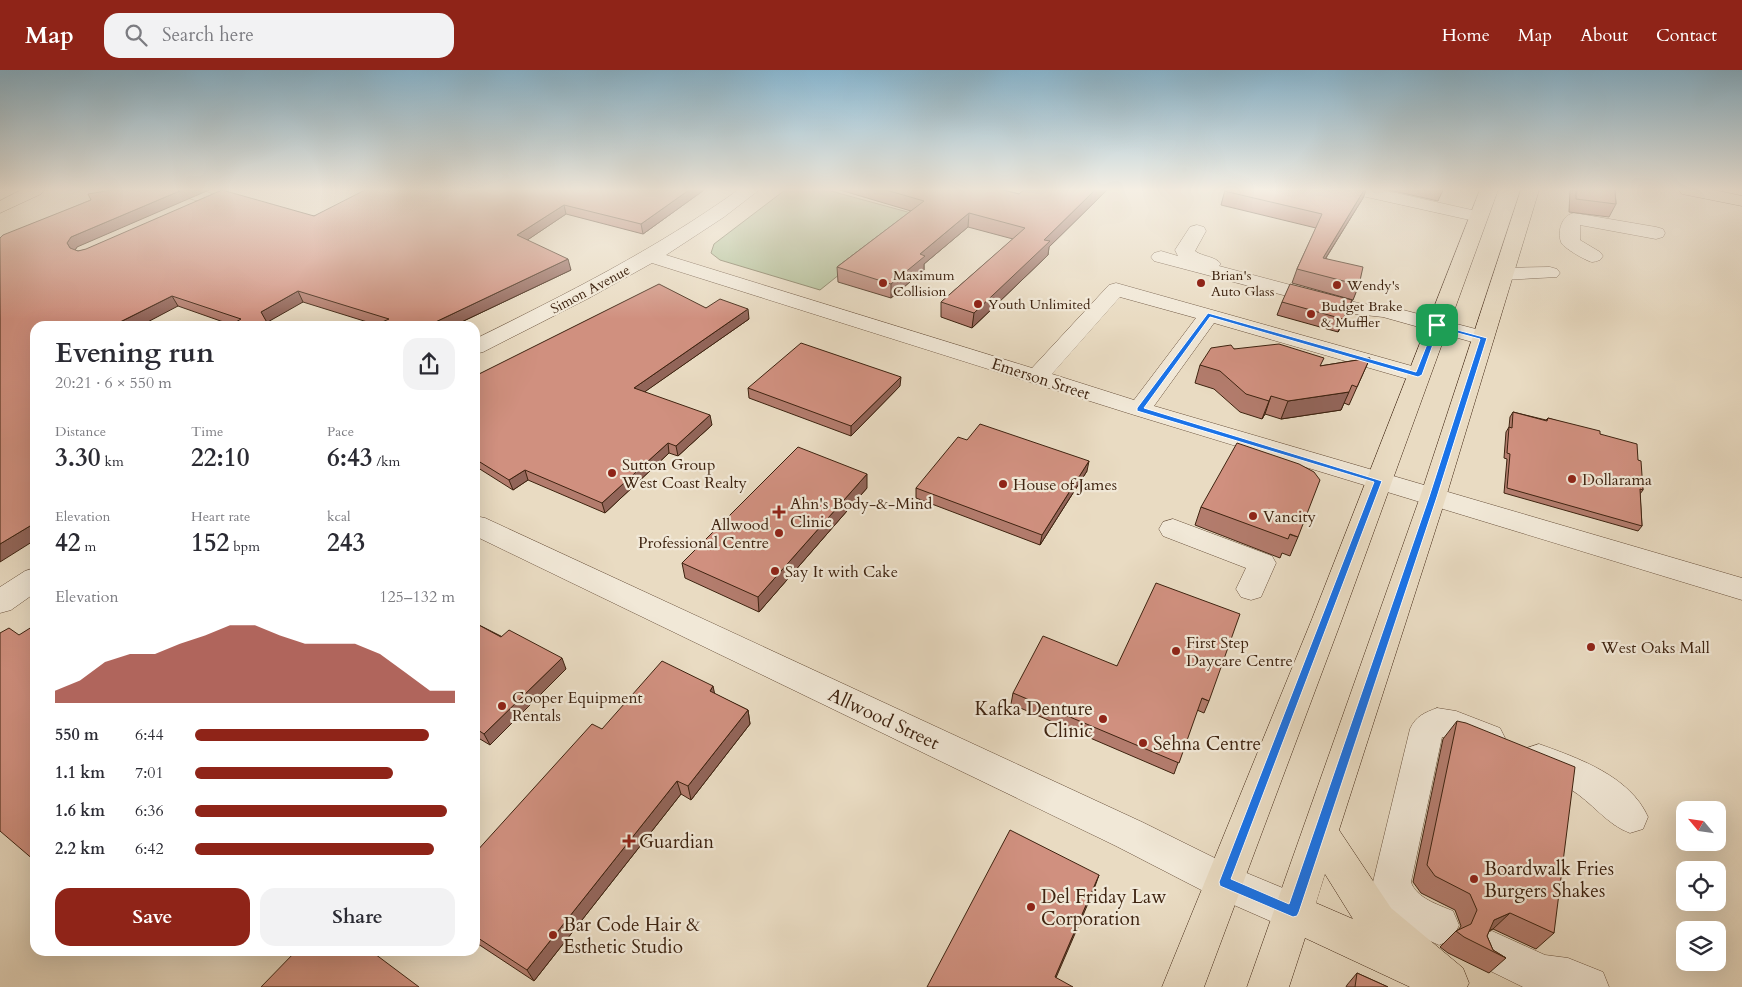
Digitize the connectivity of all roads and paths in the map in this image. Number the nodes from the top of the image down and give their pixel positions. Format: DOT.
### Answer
graph roads {
  1 [pos="685,233"];
  2 [pos="1196,233"];
  3 [pos="1473,233"];
  4 [pos="1516,233"];
  5 [pos="1570,233"];
  6 [pos="1510,252"];
  7 [pos="650,256"];
  8 [pos="1593,256"];
  9 [pos="1161,257"];
  10 [pos="1504,274"];
  11 [pos="1384,311"];
  12 [pos="1208,315"];
  13 [pos="1437,325"];
  14 [pos="1483,338"];
  15 [pos="480,345"];
  16 [pos="1418,375"];
  17 [pos="1037,377"];
  18 [pos="1139,409"];
  19 [pos="1378,481"];
  20 [pos="1433,497"];
  21 [pos="480,527"];
  22 [pos="1173,529"];
  23 [pos="30,582"];
  24 [pos="1251,589"];
  25 [pos="1742,589"];
  26 [pos="0,602"];
  27 [pos="1630,817"];
  28 [pos="1320,832"];
  29 [pos="1224,882"];
  30 [pos="1293,912"];
  31 [pos="1439,925"];
  32 [pos="1492,951"];
  33 [pos="1452,985"];
  34 [pos="1183,987"];
  35 [pos="1268,987"];
  36 [pos="1588,987"];
  1 -- 7 [label="street, Simon Avenue"];
  2 -- 11 [label="street"];
  3 -- 13 [label="main road"];
  4 -- 6 [label="main road"];
  5 -- 8 [label="street"];
  6 -- 10 [label="main road"];
  6 -- 10 [label="street"];
  7 -- 15 [label="street, Simon Avenue"];
  7 -- 17 [label="street, Emerson Street"];
  9 -- 11 [label="street"];
  10 -- 14 [label="main road"];
  11 -- 13 [label="street"];
  12 -- 16 [label="street"];
  12 -- 17 [label="street"];
  12 -- 18 [label="street"];
  13 -- 14 [label="street"];
  13 -- 16 [label="main road"];
  14 -- 20 [label="main road"];
  16 -- 19 [label="main road"];
  17 -- 18 [label="street, Emerson Street"];
  18 -- 19 [label="street, Emerson Street"];
  19 -- 20 [label="street, Emerson Street"];
  19 -- 29 [label="main road"];
  20 -- 25 [label="street, Emerson Street"];
  20 -- 28 [label="main road"];
  21 -- 29 [label="street, Allwood Street"];
  22 -- 24 [label="street"];
  23 -- 26 [label="street"];
  27 -- 31 [label="street"];
  28 -- 30 [label="main road"];
  28 -- 33 [label="main road"];
  29 -- 30 [label="street, Allwood Street"];
  29 -- 34 [label="main road"];
  30 -- 33 [label="main road"];
  30 -- 35 [label="main road"];
  32 -- 36 [label="street"];
}
